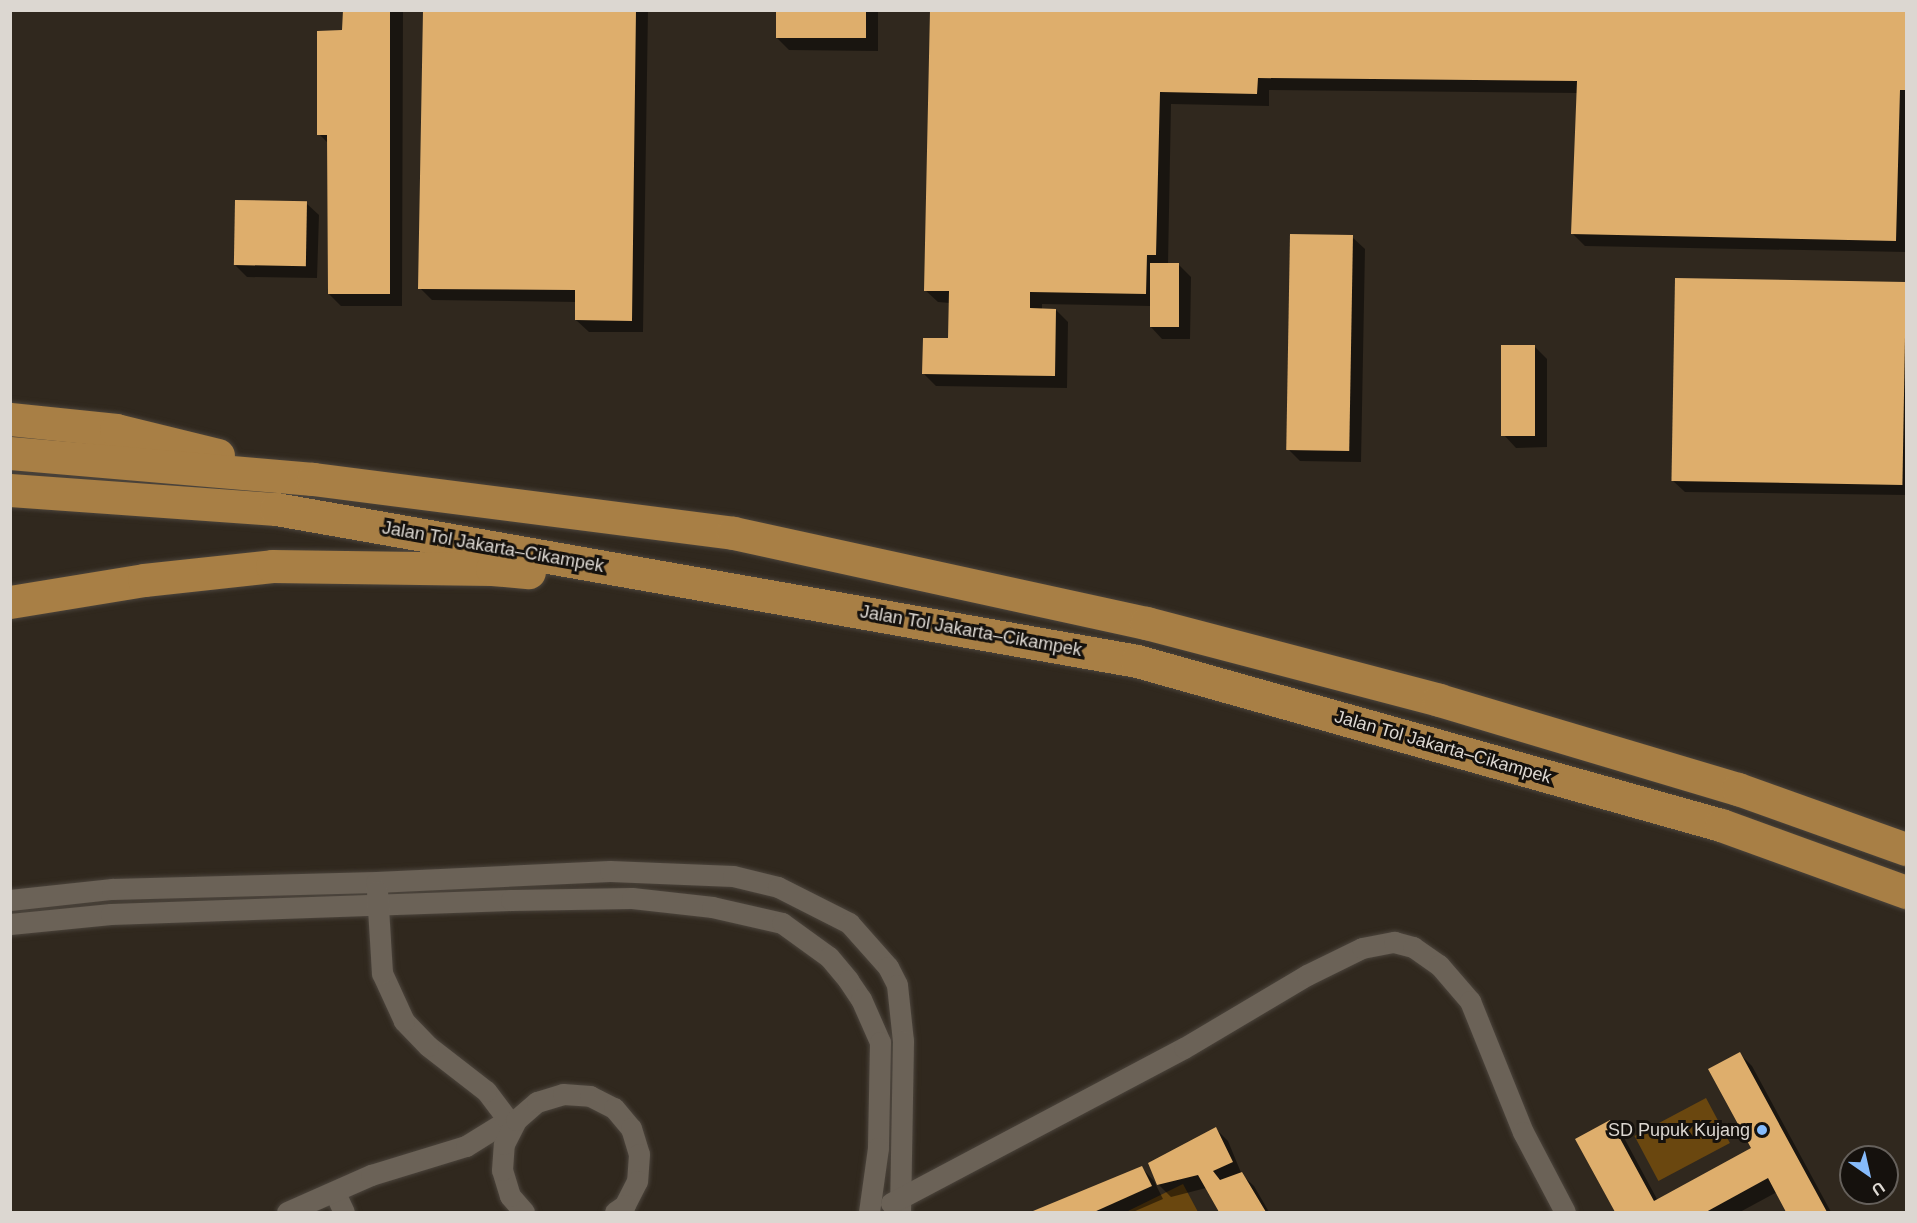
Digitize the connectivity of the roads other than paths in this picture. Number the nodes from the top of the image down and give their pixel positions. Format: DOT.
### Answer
graph roads {
  1 [pos="10,420"];
  2 [pos="10,453"];
  3 [pos="313,479"];
  4 [pos="10,490"];
  5 [pos="734,588"];
  6 [pos="10,602"];
  7 [pos="1906,849"];
  8 [pos="376,882"];
  9 [pos="1906,892"];
  10 [pos="10,900"];
  11 [pos="378,905"];
  12 [pos="10,924"];
  13 [pos="512,1120"];
  14 [pos="335,1193"];
  15 [pos="899,1206"];
  16 [pos="287,1212"];
  17 [pos="344,1212"];
  18 [pos="524,1212"];
  19 [pos="615,1212"];
  20 [pos="872,1212"];
  21 [pos="1565,1212"];
  1 -- 3 [label="highway"];
  2 -- 3 [label="highway"];
  3 -- 7 [label="highway"];
  4 -- 5 [label="highway, Jalan Tol Jakarta–Cikampek"];
  5 -- 6 [label="highway"];
  5 -- 9 [label="highway, Jalan Tol Jakarta–Cikampek"];
  8 -- 10 [label="street"];
  8 -- 11 [label="street"];
  8 -- 15 [label="street"];
  11 -- 12 [label="street"];
  11 -- 13 [label="street"];
  11 -- 20 [label="street"];
  13 -- 14 [label="street"];
  13 -- 18 [label="street"];
  13 -- 19 [label="street"];
  14 -- 16 [label="street"];
  14 -- 17 [label="street"];
  15 -- 20 [label="street"];
  15 -- 21 [label="street"];
}
